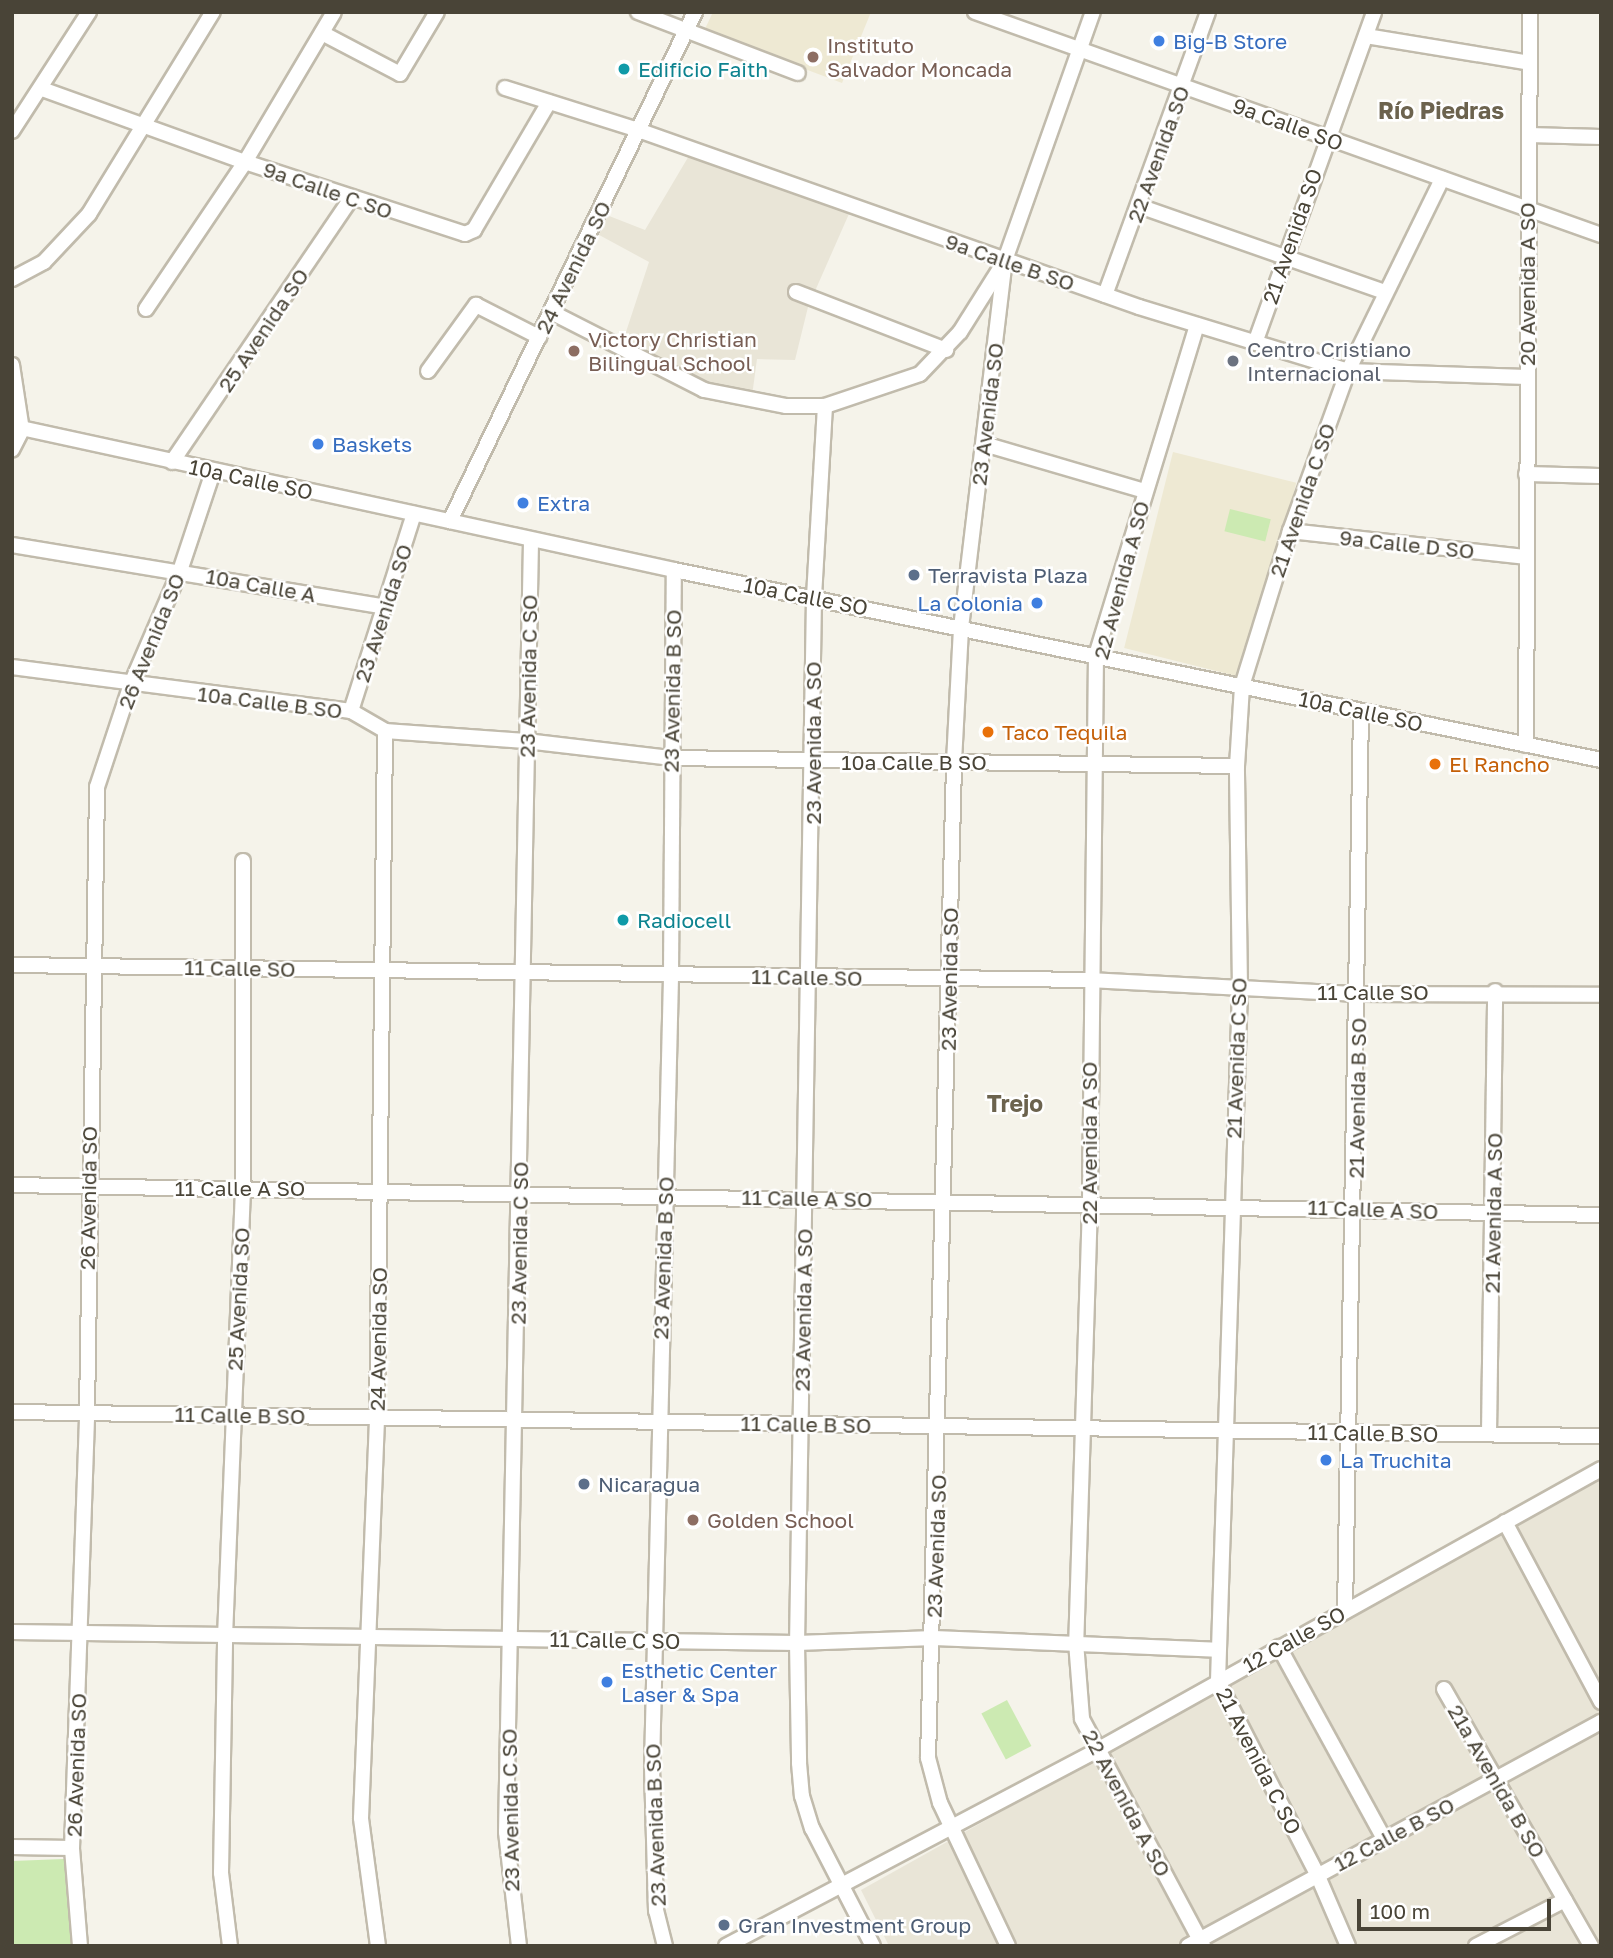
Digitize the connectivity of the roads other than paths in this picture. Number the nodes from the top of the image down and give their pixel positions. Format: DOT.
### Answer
graph roads {
  1 [pos="89,12"];
  2 [pos="213,12"];
  3 [pos="334,12"];
  4 [pos="437,12"];
  5 [pos="638,12"];
  6 [pos="695,12"];
  7 [pos="975,12"];
  8 [pos="1093,12"];
  9 [pos="1208,12"];
  10 [pos="1374,12"];
  11 [pos="1530,12"];
  12 [pos="687,30"];
  13 [pos="322,33"];
  14 [pos="1366,36"];
  15 [pos="1080,50"];
  16 [pos="1530,62"];
  17 [pos="798,73"];
  18 [pos="1183,86"];
  19 [pos="505,88"];
  20 [pos="42,89"];
  21 [pos="549,102"];
  22 [pos="146,125"];
  23 [pos="638,130"];
  24 [pos="12,131"];
  25 [pos="1529,135"];
  26 [pos="1601,137"];
  27 [pos="1327,138"];
  28 [pos="244,162"];
  29 [pos="1442,178"];
  30 [pos="352,197"];
  31 [pos="1139,206"];
  32 [pos="1528,209"];
  33 [pos="1601,235"];
  34 [pos="1285,257"];
  35 [pos="1004,260"];
  36 [pos="12,279"];
  37 [pos="796,292"];
  38 [pos="1384,292"];
  39 [pos="1105,295"];
  40 [pos="146,309"];
  41 [pos="551,312"];
  42 [pos="1197,325"];
  43 [pos="539,337"];
  44 [pos="1255,343"];
  45 [pos="946,350"];
  46 [pos="12,365"];
  47 [pos="428,371"];
  48 [pos="1348,371"];
  49 [pos="1527,377"];
  50 [pos="825,406"];
  51 [pos="17,428"];
  52 [pos="984,444"];
  53 [pos="12,450"];
  54 [pos="172,462"];
  55 [pos="213,472"];
  56 [pos="1526,474"];
  57 [pos="1601,476"];
  58 [pos="1145,491"];
  59 [pos="414,514"];
  60 [pos="450,521"];
  61 [pos="1290,531"];
  62 [pos="531,540"];
  63 [pos="12,545"];
  64 [pos="1525,557"];
  65 [pos="674,570"];
  66 [pos="180,571"];
  67 [pos="814,598"];
  68 [pos="384,607"];
  69 [pos="961,628"];
  70 [pos="1096,655"];
  71 [pos="12,667"];
  72 [pos="131,684"];
  73 [pos="1242,686"];
  74 [pos="351,711"];
  75 [pos="1361,711"];
  76 [pos="385,731"];
  77 [pos="526,741"];
  78 [pos="1526,745"];
  79 [pos="670,758"];
  80 [pos="1601,760"];
  81 [pos="813,762"];
  82 [pos="954,762"];
  83 [pos="1097,766"];
  84 [pos="1237,766"];
  85 [pos="243,861"];
  86 [pos="12,965"];
  87 [pos="94,967"];
  88 [pos="243,968"];
  89 [pos="384,970"];
  90 [pos="526,975"];
  91 [pos="671,975"];
  92 [pos="811,977"];
  93 [pos="949,978"];
  94 [pos="1089,980"];
  95 [pos="1240,988"];
  96 [pos="1495,991"];
  97 [pos="1359,994"];
  98 [pos="1601,995"];
  99 [pos="12,1185"];
  100 [pos="87,1187"];
  101 [pos="243,1188"];
  102 [pos="379,1189"];
  103 [pos="520,1194"];
  104 [pos="665,1197"];
  105 [pos="805,1198"];
  106 [pos="944,1200"];
  107 [pos="1090,1204"];
  108 [pos="1231,1205"];
  109 [pos="1354,1208"];
  110 [pos="1494,1213"];
  111 [pos="1601,1215"];
  112 [pos="12,1412"];
  113 [pos="87,1412"];
  114 [pos="232,1415"];
  115 [pos="377,1417"];
  116 [pos="516,1421"];
  117 [pos="658,1422"];
  118 [pos="802,1424"];
  119 [pos="940,1426"];
  120 [pos="1083,1429"];
  121 [pos="1226,1430"];
  122 [pos="1351,1432"];
  123 [pos="1489,1434"];
  124 [pos="1601,1436"];
  125 [pos="1601,1469"];
  126 [pos="1505,1522"];
  127 [pos="1345,1611"];
  128 [pos="12,1632"];
  129 [pos="81,1634"];
  130 [pos="225,1637"];
  131 [pos="368,1638"];
  132 [pos="934,1638"];
  133 [pos="509,1639"];
  134 [pos="654,1640"];
  135 [pos="1076,1642"];
  136 [pos="797,1643"];
  137 [pos="1279,1647"];
  138 [pos="1217,1650"];
  139 [pos="1218,1681"];
  140 [pos="1444,1689"];
  141 [pos="1601,1702"];
  142 [pos="1601,1723"];
  143 [pos="1097,1750"];
  144 [pos="1496,1780"];
  145 [pos="951,1825"];
  146 [pos="1384,1839"];
  147 [pos="12,1847"];
  148 [pos="72,1848"];
  149 [pos="1317,1874"];
  150 [pos="841,1885"];
  151 [pos="1565,1900"];
  152 [pos="1197,1943"];
  153 [pos="80,1946"];
  154 [pos="230,1946"];
  155 [pos="378,1946"];
  156 [pos="519,1946"];
  157 [pos="665,1946"];
  158 [pos="726,1946"];
  159 [pos="873,1946"];
  160 [pos="1009,1946"];
  161 [pos="1348,1946"];
  162 [pos="1475,1946"];
  163 [pos="1591,1946"];
  1 -- 20 [label="street"];
  2 -- 22 [label="street"];
  3 -- 13 [label="street"];
  4 -- 13 [label="street"];
  5 -- 12 [label="street"];
  6 -- 12 [label="street, 24 Avenida SO"];
  7 -- 15 [label="street, 9a Calle SO"];
  8 -- 15 [label="street, 23 Avenida SO"];
  9 -- 18 [label="street, 22 Avenida SO"];
  10 -- 14 [label="street, 21 Avenida SO"];
  11 -- 16 [label="street, 20 Avenida A SO"];
  12 -- 17 [label="street"];
  12 -- 23 [label="street, 24 Avenida SO"];
  13 -- 28 [label="street"];
  14 -- 16 [label="street"];
  14 -- 27 [label="street, 21 Avenida SO"];
  15 -- 18 [label="street, 9a Calle SO"];
  15 -- 35 [label="street, 23 Avenida SO"];
  16 -- 25 [label="street, 20 Avenida A SO"];
  18 -- 27 [label="street, 9a Calle SO"];
  18 -- 31 [label="street, 22 Avenida SO"];
  19 -- 21 [label="street, 9a Calle B SO"];
  20 -- 22 [label="street, 9a Calle C SO"];
  20 -- 24 [label="street"];
  21 -- 23 [label="street, 9a Calle B SO"];
  21 -- 30 [label="street, 9a Calle C SO"];
  22 -- 28 [label="street, 9a Calle C SO"];
  22 -- 36 [label="street"];
  23 -- 35 [label="street, 9a Calle B SO"];
  23 -- 41 [label="street, 24 Avenida SO"];
  25 -- 26 [label="street"];
  25 -- 32 [label="street, 20 Avenida A SO"];
  27 -- 29 [label="street, 9a Calle SO"];
  27 -- 34 [label="street, 21 Avenida SO"];
  28 -- 30 [label="street, 9a Calle C SO"];
  28 -- 40 [label="street"];
  29 -- 32 [label="street, 9a Calle SO"];
  29 -- 38 [label="street, 21 Avenida C SO"];
  30 -- 54 [label="street, 25 Avenida SO"];
  31 -- 34 [label="street"];
  31 -- 39 [label="street, 22 Avenida SO"];
  32 -- 33 [label="street, 9a Calle SO"];
  32 -- 49 [label="street, 20 Avenida A SO"];
  34 -- 38 [label="street"];
  34 -- 44 [label="street, 21 Avenida SO"];
  35 -- 39 [label="street, 9a Calle B SO"];
  35 -- 45 [label="street"];
  35 -- 52 [label="street, 23 Avenida SO"];
  37 -- 45 [label="street"];
  38 -- 48 [label="street, 21 Avenida C SO"];
  39 -- 42 [label="street, 9a Calle B SO"];
  41 -- 43 [label="street, 24 Avenida SO"];
  41 -- 50 [label="street"];
  42 -- 44 [label="street, 9a Calle B SO"];
  42 -- 58 [label="street, 22 Avenida A SO"];
  43 -- 47 [label="street"];
  43 -- 60 [label="street, 24 Avenida SO"];
  44 -- 48 [label="street, 9a Calle B SO"];
  45 -- 50 [label="street"];
  46 -- 51 [label="street"];
  48 -- 49 [label="street, 9a Calle B SO"];
  48 -- 61 [label="street, 21 Avenida C SO"];
  49 -- 56 [label="street, 20 Avenida A SO"];
  50 -- 67 [label="street, 23 Avenida A SO"];
  51 -- 53 [label="street"];
  51 -- 54 [label="street, 10a Calle SO"];
  52 -- 58 [label="street"];
  52 -- 69 [label="street, 23 Avenida SO"];
  54 -- 55 [label="street, 10a Calle SO"];
  55 -- 59 [label="street, 10a Calle SO"];
  55 -- 66 [label="street, 26 Avenida SO"];
  56 -- 57 [label="street"];
  56 -- 64 [label="street, 20 Avenida A SO"];
  58 -- 70 [label="street, 22 Avenida A SO"];
  59 -- 60 [label="street, 10a Calle SO"];
  59 -- 68 [label="street, 23 Avenida SO"];
  60 -- 62 [label="street, 10a Calle SO"];
  61 -- 64 [label="street, 9a Calle D SO"];
  61 -- 73 [label="street, 21 Avenida C SO"];
  62 -- 65 [label="street, 10a Calle SO"];
  62 -- 77 [label="street, 23 Avenida C SO"];
  63 -- 66 [label="street, 10a Calle A"];
  64 -- 78 [label="street"];
  65 -- 67 [label="street, 10a Calle SO"];
  65 -- 79 [label="street, 23 Avenida B SO"];
  66 -- 68 [label="street, 10a Calle A"];
  66 -- 72 [label="street, 26 Avenida SO"];
  67 -- 69 [label="street, 10a Calle SO"];
  67 -- 81 [label="street, 23 Avenida A SO"];
  68 -- 74 [label="street, 23 Avenida SO"];
  69 -- 70 [label="street, 10a Calle SO"];
  69 -- 82 [label="street, 23 Avenida SO"];
  70 -- 73 [label="street, 10a Calle SO"];
  70 -- 83 [label="street, 22 Avenida A SO"];
  71 -- 72 [label="street, 10a Calle B SO"];
  72 -- 74 [label="street, 10a Calle B SO"];
  72 -- 87 [label="street, 26 Avenida SO"];
  73 -- 75 [label="street, 10a Calle SO"];
  73 -- 84 [label="street, 21 Avenida C SO"];
  74 -- 76 [label="street, 10a Calle B SO"];
  75 -- 78 [label="street, 10a Calle SO"];
  75 -- 97 [label="street, 21 Avenida B SO"];
  76 -- 77 [label="street, 10a Calle B SO"];
  76 -- 89 [label="street, 24 Avenida SO"];
  77 -- 79 [label="street, 10a Calle B SO"];
  77 -- 90 [label="street, 23 Avenida C SO"];
  78 -- 80 [label="street, 10a Calle SO"];
  79 -- 81 [label="street, 10a Calle B SO"];
  79 -- 91 [label="street, 23 Avenida B SO"];
  81 -- 82 [label="street, 10a Calle B SO"];
  81 -- 92 [label="street, 23 Avenida A SO"];
  82 -- 83 [label="street, 10a Calle B SO"];
  82 -- 93 [label="street, 23 Avenida SO"];
  83 -- 84 [label="street, 10a Calle B SO"];
  83 -- 94 [label="street, 22 Avenida A SO"];
  84 -- 95 [label="street, 21 Avenida C SO"];
  85 -- 88 [label="street, 25 Avenida SO"];
  86 -- 87 [label="street, 11 Calle SO"];
  87 -- 88 [label="street, 11 Calle SO"];
  87 -- 100 [label="street, 26 Avenida SO"];
  88 -- 89 [label="street, 11 Calle SO"];
  88 -- 101 [label="street, 25 Avenida SO"];
  89 -- 90 [label="street, 11 Calle SO"];
  89 -- 102 [label="street, 24 Avenida SO"];
  90 -- 91 [label="street, 11 Calle SO"];
  90 -- 103 [label="street, 23 Avenida C SO"];
  91 -- 92 [label="street, 11 Calle SO"];
  91 -- 104 [label="street, 23 Avenida B SO"];
  92 -- 93 [label="street, 11 Calle SO"];
  92 -- 105 [label="street, 23 Avenida A SO"];
  93 -- 94 [label="street, 11 Calle SO"];
  93 -- 106 [label="street, 23 Avenida SO"];
  94 -- 95 [label="street, 11 Calle SO"];
  94 -- 107 [label="street, 22 Avenida A SO"];
  95 -- 97 [label="street, 11 Calle SO"];
  95 -- 108 [label="street, 21 Avenida C SO"];
  96 -- 97 [label="street, 11 Calle SO"];
  96 -- 98 [label="street, 11 Calle SO"];
  96 -- 110 [label="street, 21 Avenida A SO"];
  97 -- 109 [label="street, 21 Avenida B SO"];
  99 -- 100 [label="street, 11 Calle A SO"];
  100 -- 101 [label="street, 11 Calle A SO"];
  100 -- 113 [label="street, 26 Avenida SO"];
  101 -- 102 [label="street, 11 Calle A SO"];
  101 -- 114 [label="street, 25 Avenida SO"];
  102 -- 103 [label="street, 11 Calle A SO"];
  102 -- 115 [label="street, 24 Avenida SO"];
  103 -- 104 [label="street, 11 Calle A SO"];
  103 -- 116 [label="street, 23 Avenida C SO"];
  104 -- 105 [label="street, 11 Calle A SO"];
  104 -- 117 [label="street, 23 Avenida B SO"];
  105 -- 106 [label="street, 11 Calle A SO"];
  105 -- 118 [label="street, 23 Avenida A SO"];
  106 -- 107 [label="street, 11 Calle A SO"];
  106 -- 119 [label="street, 23 Avenida SO"];
  107 -- 108 [label="street, 11 Calle A SO"];
  107 -- 120 [label="street, 22 Avenida A SO"];
  108 -- 109 [label="street, 11 Calle A SO"];
  108 -- 121 [label="street, 21 Avenida C SO"];
  109 -- 110 [label="street, 11 Calle A SO"];
  109 -- 122 [label="street, 21 Avenida B SO"];
  110 -- 111 [label="street, 11 Calle A SO"];
  110 -- 123 [label="street, 21 Avenida A SO"];
  112 -- 113 [label="street, 11 Calle B SO"];
  113 -- 114 [label="street, 11 Calle B SO"];
  113 -- 129 [label="street, 26 Avenida SO"];
  114 -- 115 [label="street, 11 Calle B SO"];
  114 -- 130 [label="street, 25 Avenida SO"];
  115 -- 116 [label="street, 11 Calle B SO"];
  115 -- 131 [label="street, 24 Avenida SO"];
  116 -- 117 [label="street, 11 Calle B SO"];
  116 -- 133 [label="street, 23 Avenida C SO"];
  117 -- 118 [label="street, 11 Calle B SO"];
  117 -- 134 [label="street, 23 Avenida B SO"];
  118 -- 119 [label="street, 11 Calle B SO"];
  118 -- 136 [label="street, 23 Avenida A SO"];
  119 -- 120 [label="street, 11 Calle B SO"];
  119 -- 132 [label="street, 23 Avenida SO"];
  120 -- 121 [label="street, 11 Calle B SO"];
  120 -- 135 [label="street, 22 Avenida A SO"];
  121 -- 122 [label="street, 11 Calle B SO"];
  121 -- 138 [label="street, 21 Avenida C SO"];
  122 -- 123 [label="street, 11 Calle B SO"];
  122 -- 127 [label="street, 21 Avenida B SO"];
  123 -- 124 [label="street, 11 Calle B SO"];
  125 -- 126 [label="street, 12 Calle SO"];
  126 -- 127 [label="street, 12 Calle SO"];
  126 -- 141 [label="street"];
  127 -- 137 [label="street, 12 Calle SO"];
  128 -- 129 [label="street, 11 Calle C SO"];
  129 -- 130 [label="street, 11 Calle C SO"];
  129 -- 148 [label="street, 26 Avenida SO"];
  130 -- 131 [label="street, 11 Calle C SO"];
  130 -- 154 [label="street, 25 Avenida SO"];
  131 -- 133 [label="street, 11 Calle C SO"];
  131 -- 155 [label="street, 24 Avenida SO"];
  132 -- 135 [label="street, 11 Calle C SO"];
  132 -- 136 [label="street, 11 Calle C SO"];
  132 -- 145 [label="street, 23 Avenida SO"];
  133 -- 134 [label="street, 11 Calle C SO"];
  133 -- 156 [label="street, 23 Avenida C SO"];
  134 -- 136 [label="street, 11 Calle C SO"];
  134 -- 157 [label="street, 23 Avenida B SO"];
  135 -- 138 [label="street, 11 Calle C SO"];
  135 -- 143 [label="street, 22 Avenida A SO"];
  136 -- 150 [label="street, 23 Avenida A SO"];
  137 -- 139 [label="street, 12 Calle SO"];
  137 -- 146 [label="street"];
  138 -- 139 [label="street, 21 Avenida C SO"];
  139 -- 143 [label="street, 12 Calle SO"];
  139 -- 149 [label="street, 21 Avenida C SO"];
  140 -- 144 [label="street, 21a Avenida B SO"];
  142 -- 144 [label="street, 12 Calle B SO"];
  143 -- 145 [label="street, 12 Calle SO"];
  143 -- 152 [label="street, 22 Avenida A SO"];
  144 -- 146 [label="street, 12 Calle B SO"];
  144 -- 151 [label="street, 21a Avenida B SO"];
  145 -- 150 [label="street, 12 Calle SO"];
  145 -- 160 [label="street, 23 Avenida SO"];
  146 -- 149 [label="street, 12 Calle B SO"];
  147 -- 148 [label="street"];
  148 -- 153 [label="street, 26 Avenida SO"];
  149 -- 152 [label="street, 12 Calle B SO"];
  149 -- 161 [label="street, 21 Avenida C SO"];
  150 -- 158 [label="street, 12 Calle SO"];
  150 -- 159 [label="street, 23 Avenida A SO"];
  151 -- 162 [label="street"];
  151 -- 163 [label="street, 21a Avenida B SO"];
}
